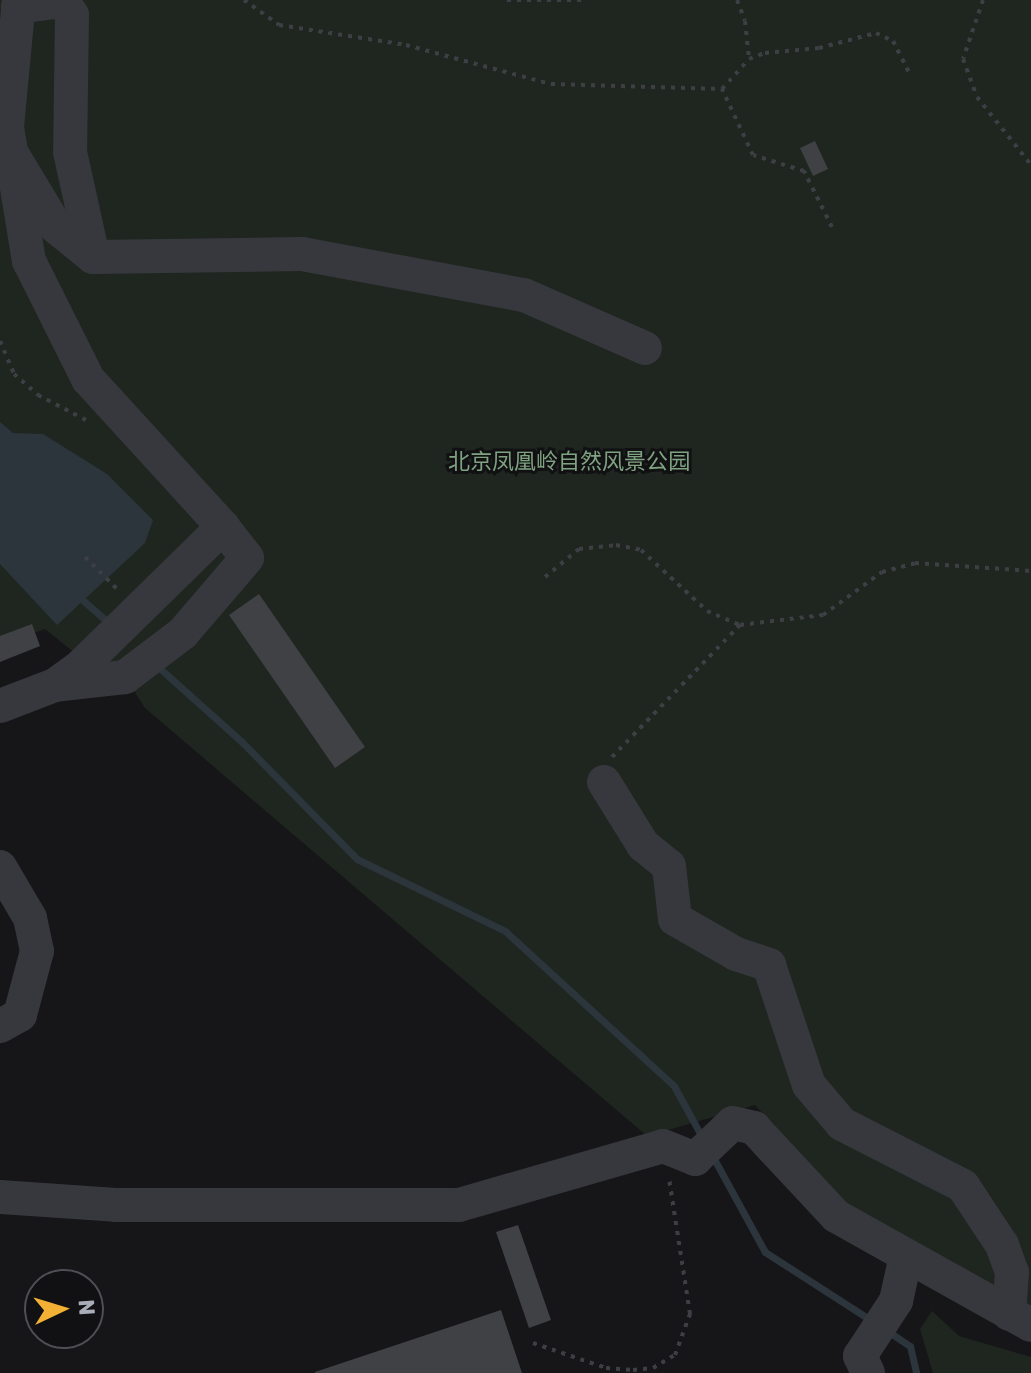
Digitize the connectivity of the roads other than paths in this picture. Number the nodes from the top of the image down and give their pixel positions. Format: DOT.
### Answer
graph roads {
  1 [pos="19,4"];
  2 [pos="11,152"];
  3 [pos="93,257"];
  4 [pos="645,348"];
  5 [pos="223,527"];
  6 [pos="68,675"];
  7 [pos="0,706"];
  8 [pos="604,782"];
  9 [pos="0,867"];
  10 [pos="0,1026"];
  11 [pos="0,1197"];
  12 [pos="906,1256"];
  13 [pos="1020,1319"];
  14 [pos="864,1364"];
  1 -- 2 [label="street"];
  1 -- 3 [label="street"];
  2 -- 3 [label="street"];
  2 -- 5 [label="street"];
  3 -- 4 [label="street"];
  5 -- 6 [label="street"];
  5 -- 6 [label="street"];
  6 -- 7 [label="street"];
  8 -- 13 [label="street"];
  9 -- 10 [label="street"];
  11 -- 12 [label="street"];
  12 -- 13 [label="street"];
  12 -- 14 [label="street"];
}
